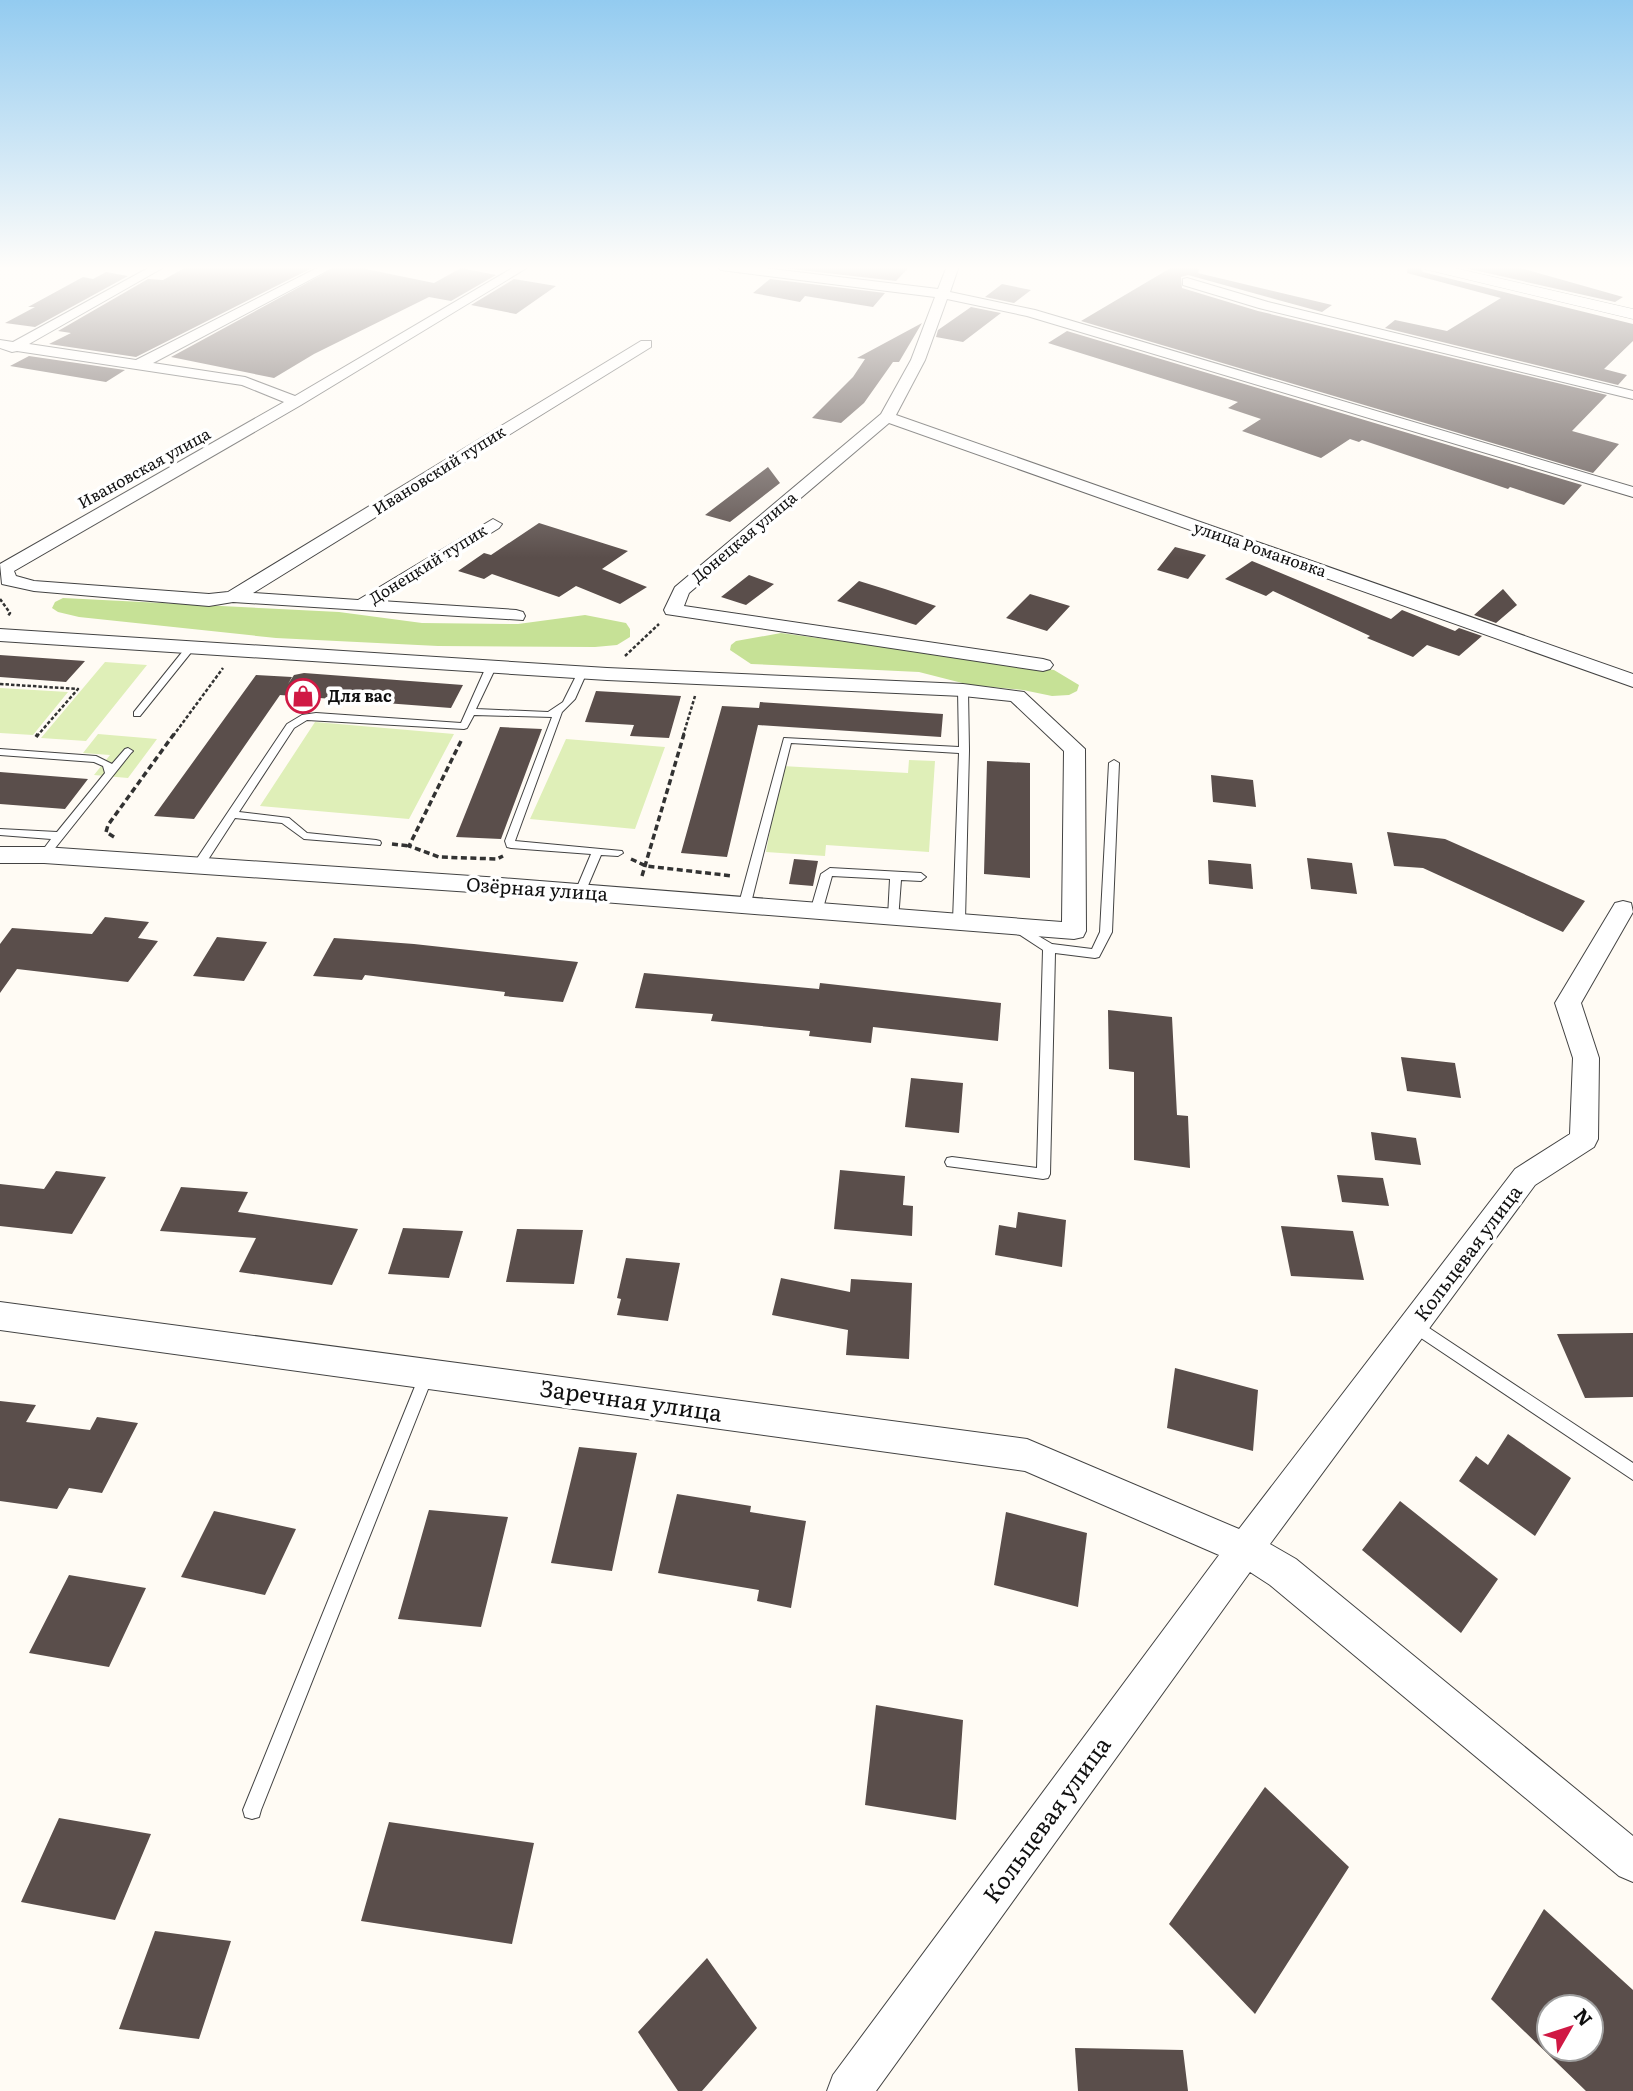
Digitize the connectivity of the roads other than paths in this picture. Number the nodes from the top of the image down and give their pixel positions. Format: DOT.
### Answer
graph roads {
  1 [pos="141,364"];
  2 [pos="360,364"];
  3 [pos="614,364"];
  4 [pos="916,364"];
  5 [pos="1200,364"];
  6 [pos="1504,364"];
  7 [pos="1633,395"];
  8 [pos="296,402"];
  9 [pos="887,416"];
  10 [pos="1633,492"];
  11 [pos="493,524"];
  12 [pos="233,597"];
  13 [pos="363,605"];
  14 [pos="516,617"];
  15 [pos="0,635"];
  16 [pos="190,648"];
  17 [pos="1042,665"];
  18 [pos="491,667"];
  19 [pos="582,673"];
  20 [pos="1633,681"];
  21 [pos="963,690"];
  22 [pos="470,712"];
  23 [pos="558,713"];
  24 [pos="137,714"];
  25 [pos="964,750"];
  26 [pos="128,751"];
  27 [pos="0,752"];
  28 [pos="1114,762"];
  29 [pos="110,773"];
  30 [pos="233,815"];
  31 [pos="0,832"];
  32 [pos="59,836"];
  33 [pos="376,843"];
  34 [pos="597,852"];
  35 [pos="618,853"];
  36 [pos="0,855"];
  37 [pos="44,855"];
  38 [pos="198,866"];
  39 [pos="896,875"];
  40 [pos="921,877"];
  41 [pos="580,892"];
  42 [pos="744,907"];
  43 [pos="1623,909"];
  44 [pos="816,912"];
  45 [pos="894,917"];
  46 [pos="958,921"];
  47 [pos="1014,927"];
  48 [pos="1049,948"];
  49 [pos="952,1162"];
  50 [pos="0,1315"];
  51 [pos="1414,1325"];
  52 [pos="427,1373"];
  53 [pos="1633,1472"];
  54 [pos="1245,1549"];
  55 [pos="252,1810"];
  56 [pos="1633,1862"];
  57 [pos="849,2091"];
  1 -- 8 [label="street"];
  2 -- 8 [label="street, Ивановская улица"];
  3 -- 12 [label="street, Ивановский тупик"];
  4 -- 9 [label="street, Донецкая улица"];
  5 -- 10 [label="street"];
  6 -- 7 [label="street"];
  8 -- 12 [label="street, Ивановская улица"];
  9 -- 17 [label="street, Донецкая улица"];
  9 -- 20 [label="street, улица Романовка"];
  11 -- 13 [label="street, Донецкий тупик"];
  12 -- 13 [label="street"];
  13 -- 14 [label="street"];
  15 -- 16 [label="street"];
  16 -- 18 [label="street"];
  16 -- 24 [label="lane"];
  18 -- 19 [label="street"];
  18 -- 22 [label="lane"];
  19 -- 21 [label="street"];
  19 -- 23 [label="lane"];
  21 -- 25 [label="lane"];
  21 -- 47 [label="street, Озёрная улица"];
  22 -- 23 [label="lane"];
  22 -- 30 [label="lane"];
  23 -- 34 [label="lane"];
  25 -- 42 [label="lane"];
  25 -- 46 [label="lane"];
  26 -- 29 [label="lane"];
  27 -- 29 [label="lane"];
  28 -- 48 [label="lane"];
  29 -- 32 [label="lane"];
  30 -- 33 [label="lane"];
  30 -- 38 [label="lane"];
  31 -- 32 [label="lane"];
  32 -- 37 [label="lane"];
  34 -- 35 [label="lane"];
  34 -- 41 [label="lane"];
  36 -- 37 [label="street, Озёрная улица"];
  37 -- 38 [label="street, Озёрная улица"];
  38 -- 41 [label="street, Озёрная улица"];
  39 -- 40 [label="lane"];
  39 -- 44 [label="lane"];
  39 -- 45 [label="lane"];
  41 -- 42 [label="street, Озёрная улица"];
  42 -- 44 [label="street, Озёрная улица"];
  43 -- 51 [label="street, Кольцевая улица"];
  44 -- 45 [label="street, Озёрная улица"];
  45 -- 46 [label="street, Озёрная улица"];
  46 -- 47 [label="street, Озёрная улица"];
  47 -- 48 [label="lane"];
  48 -- 49 [label="lane"];
  50 -- 52 [label="street, Заречная улица"];
  51 -- 53 [label="lane"];
  51 -- 54 [label="street, Кольцевая улица"];
  52 -- 54 [label="street, Заречная улица"];
  52 -- 55 [label="lane"];
  54 -- 56 [label="street"];
  54 -- 57 [label="street, Кольцевая улица"];
}
